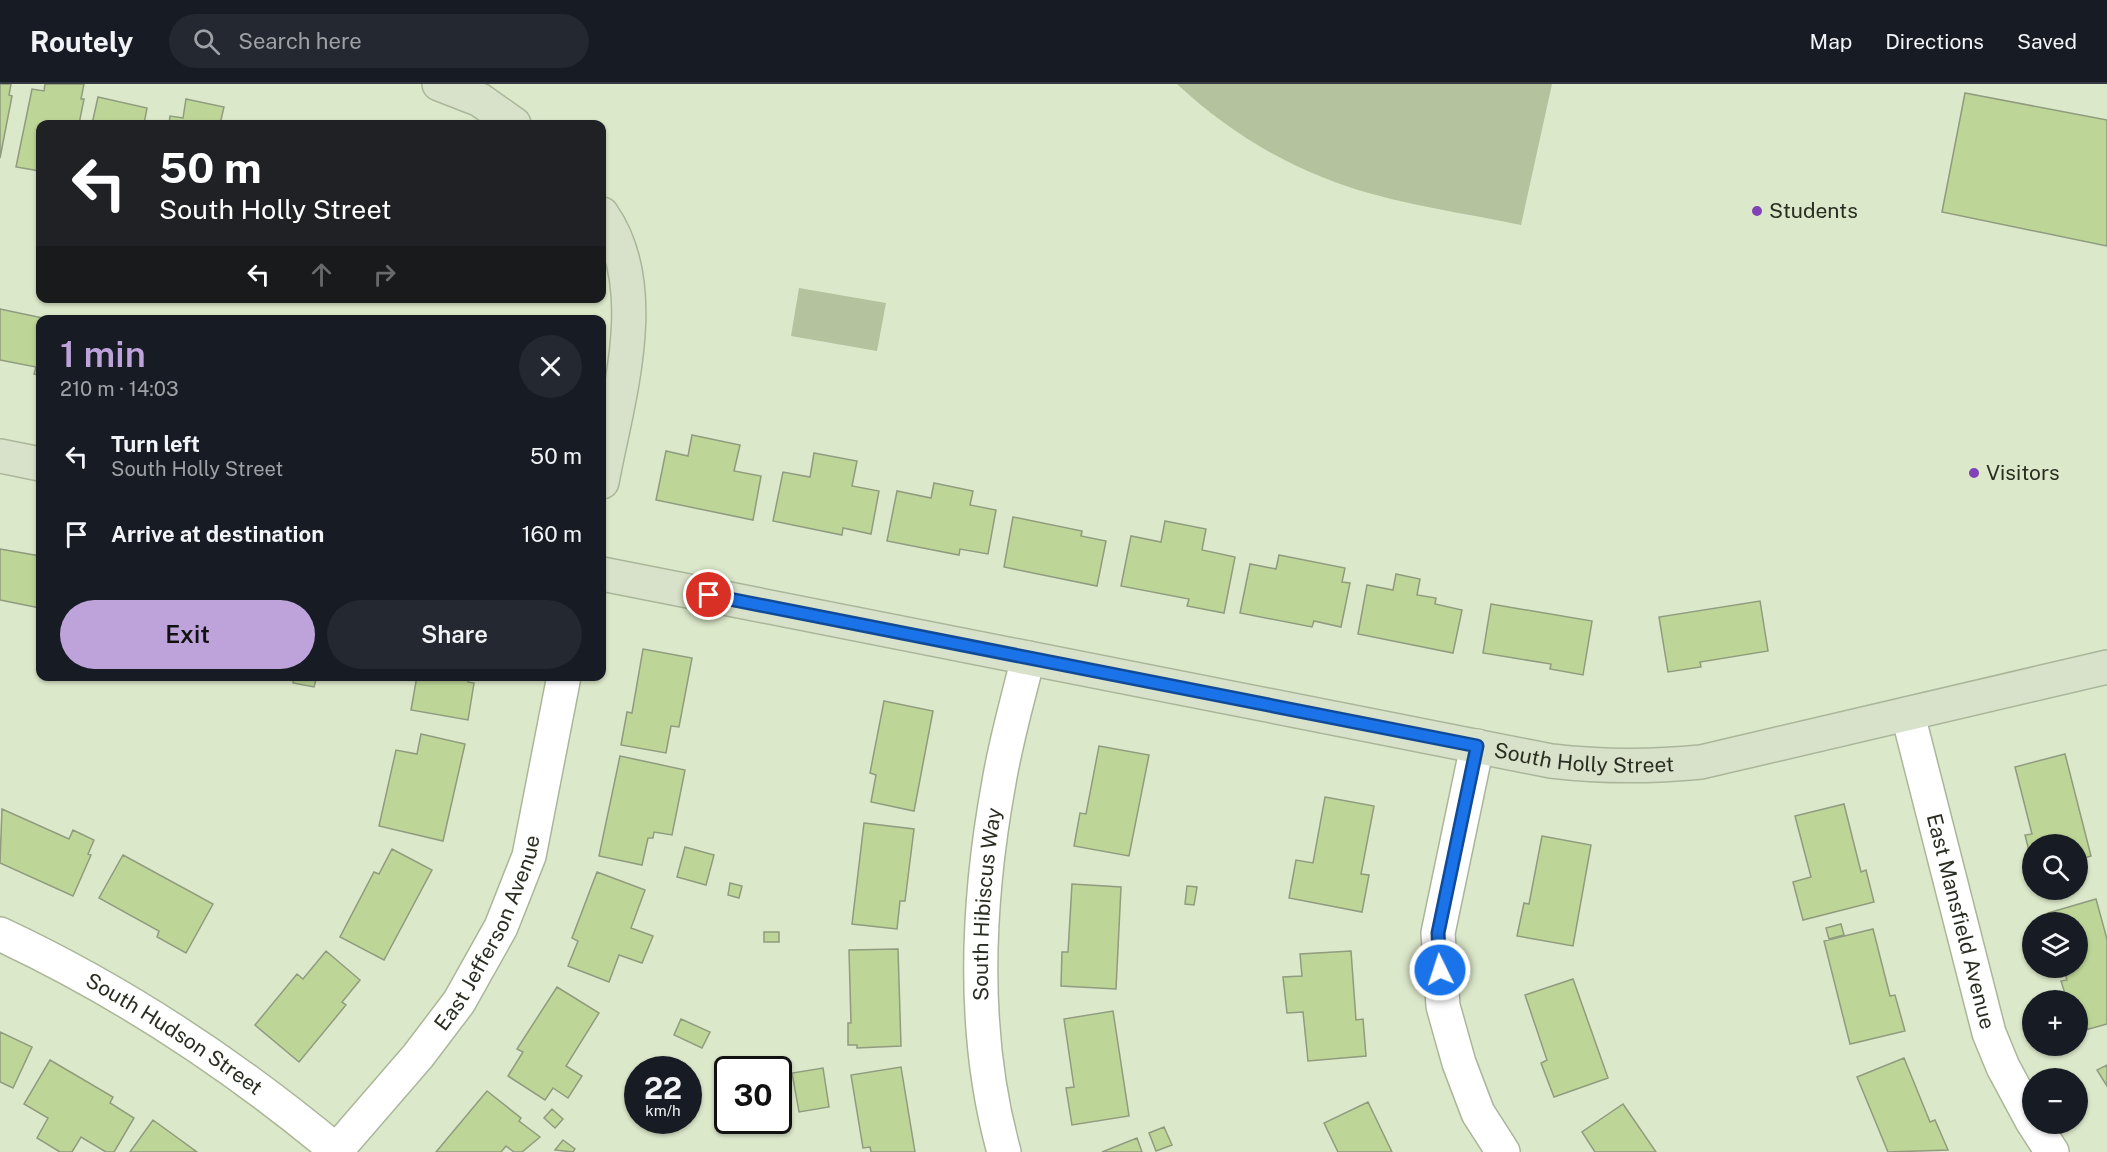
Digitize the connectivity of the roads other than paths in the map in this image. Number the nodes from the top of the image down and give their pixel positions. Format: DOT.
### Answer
graph roads {
  1 [pos="439,84"];
  2 [pos="508,120"];
  3 [pos="606,222"];
  4 [pos="0,456"];
  5 [pos="606,461"];
  6 [pos="36,463"];
  7 [pos="606,575"];
  8 [pos="1028,658"];
  9 [pos="2107,667"];
  10 [pos="563,681"];
  11 [pos="1908,715"];
  12 [pos="1477,746"];
  13 [pos="0,934"];
  14 [pos="2022,1102"];
  15 [pos="2041,1134"];
  16 [pos="337,1151"];
  17 [pos="1004,1152"];
  18 [pos="1503,1152"];
  19 [pos="2052,1152"];
  1 -- 2 [label="street"];
  3 -- 5 [label="street"];
  4 -- 6 [label="street"];
  7 -- 8 [label="street, South Holly Street"];
  8 -- 12 [label="street, South Holly Street"];
  8 -- 17 [label="street, South Hibiscus Way"];
  9 -- 11 [label="street, South Holly Street"];
  10 -- 16 [label="street, East Jefferson Avenue"];
  11 -- 12 [label="street, South Holly Street"];
  11 -- 14 [label="street, East Mansfield Avenue"];
  12 -- 18 [label="street"];
  13 -- 16 [label="street, South Hudson Street"];
  15 -- 19 [label="street, East Mansfield Avenue"];
}
